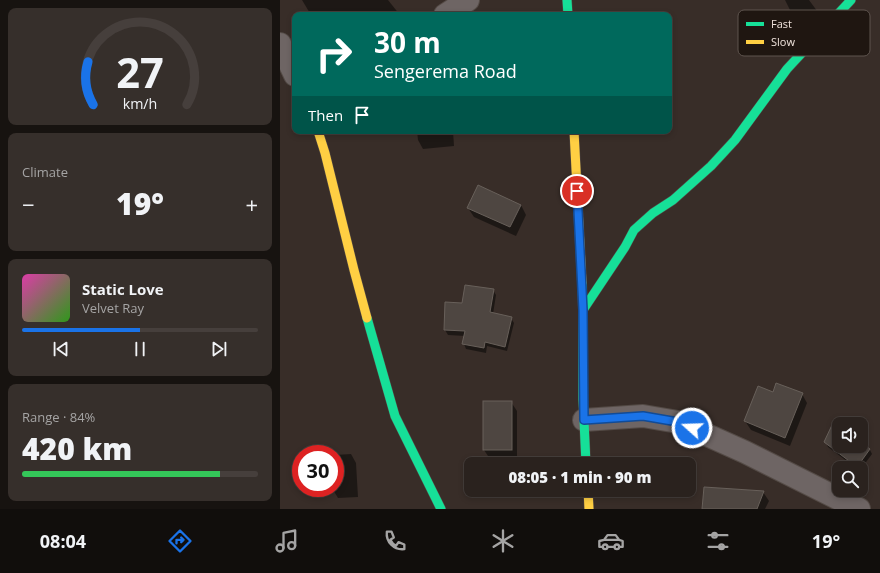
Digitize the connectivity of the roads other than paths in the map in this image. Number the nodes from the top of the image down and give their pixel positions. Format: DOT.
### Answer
graph roads {
  1 [pos="468,0"];
  2 [pos="851,0"];
  3 [pos="842,10"];
  4 [pos="450,12"];
  5 [pos="280,44"];
  6 [pos="798,56"];
  7 [pos="292,69"];
  8 [pos="319,134"];
  9 [pos="574,134"];
  10 [pos="583,310"];
  11 [pos="584,420"];
  12 [pos="586,457"];
  13 [pos="588,497"];
  14 [pos="441,509"];
  15 [pos="589,509"];
  16 [pos="859,509"];
  1 -- 4 [label="street"];
  2 -- 3 [label="street"];
  5 -- 7 [label="street"];
  6 -- 10 [label="street"];
  8 -- 14 [label="street"];
  9 -- 10 [label="street"];
  10 -- 11 [label="street"];
  11 -- 12 [label="street"];
  11 -- 16 [label="street"];
  13 -- 15 [label="street"];
}
